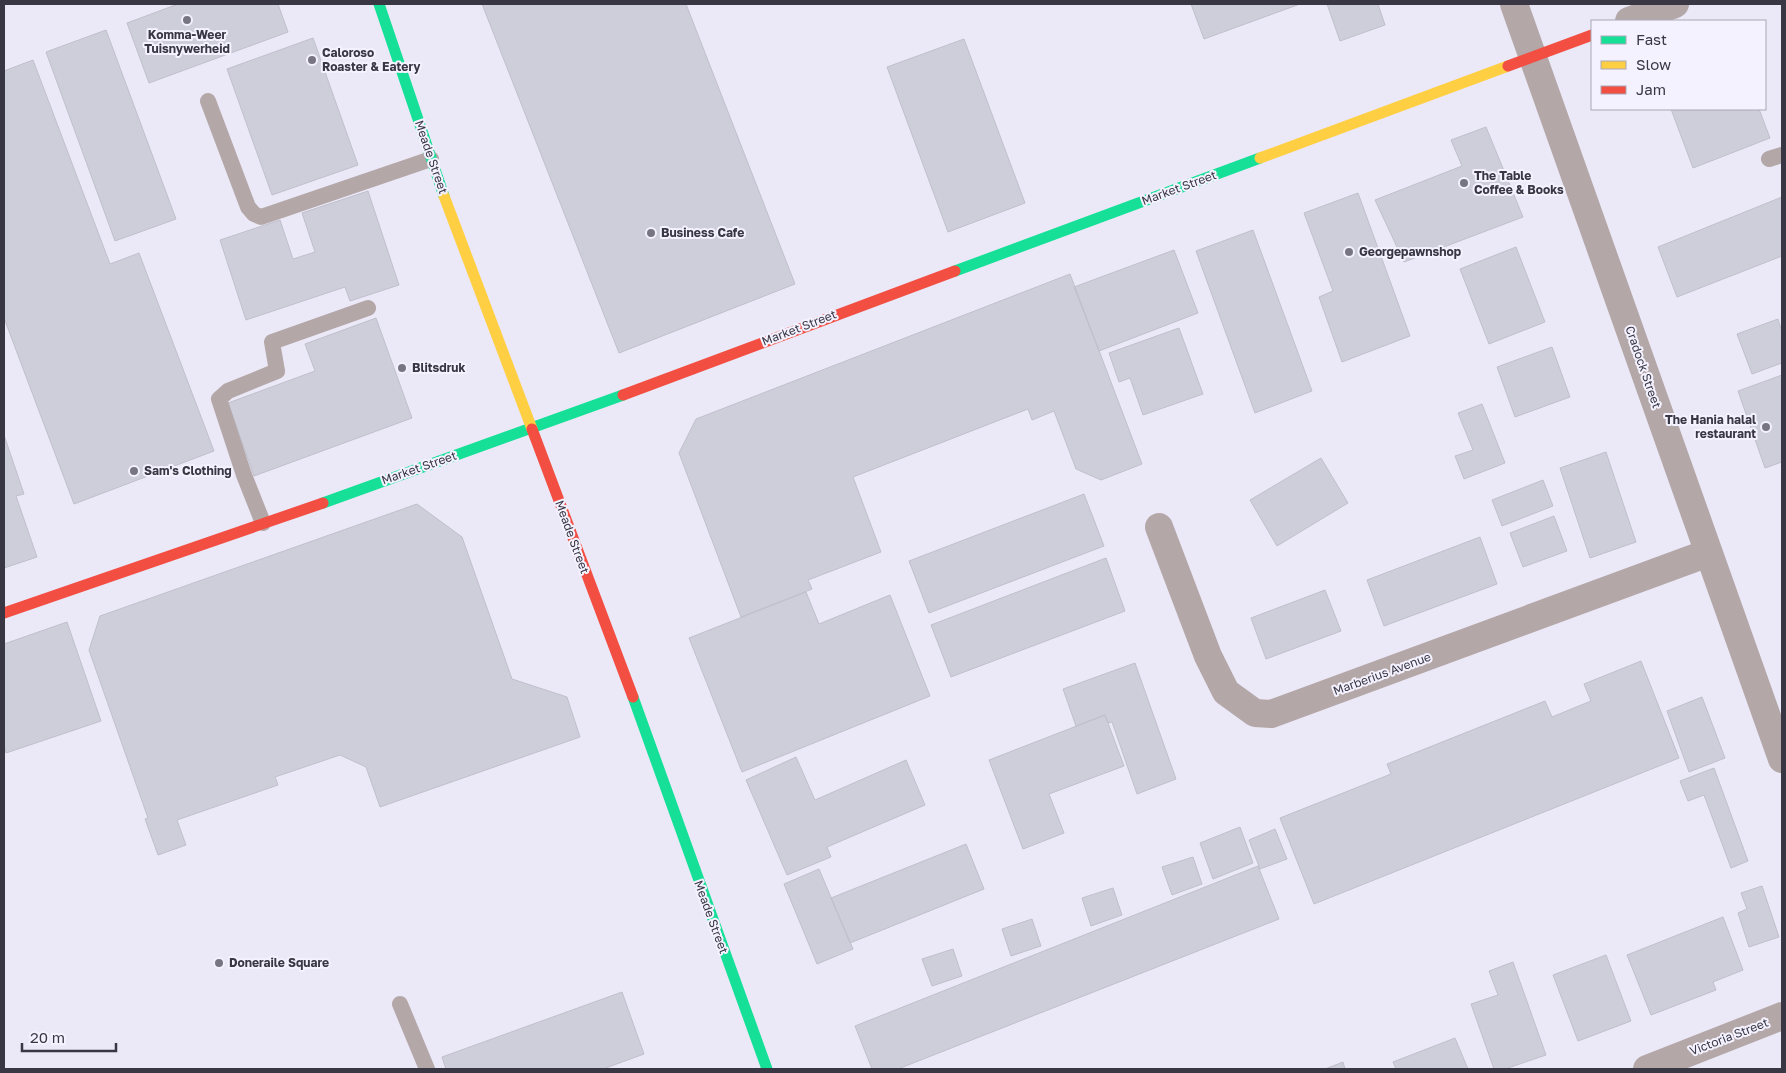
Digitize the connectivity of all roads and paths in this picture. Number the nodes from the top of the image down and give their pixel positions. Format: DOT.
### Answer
graph roads {
  1 [pos="379,4"];
  2 [pos="1514,4"];
  3 [pos="1675,4"];
  4 [pos="1632,20"];
  5 [pos="1591,35"];
  6 [pos="1534,57"];
  7 [pos="208,101"];
  8 [pos="431,159"];
  9 [pos="368,308"];
  10 [pos="531,426"];
  11 [pos="263,523"];
  12 [pos="1158,527"];
  13 [pos="1708,553"];
  14 [pos="4,614"];
  15 [pos="1782,759"];
  16 [pos="400,1004"];
  17 [pos="1782,1016"];
  18 [pos="427,1069"];
  19 [pos="767,1069"];
  20 [pos="1647,1069"];
  1 -- 8 [label="street, Meade Street"];
  2 -- 6 [label="street, Cradock Street"];
  3 -- 4 [label="street"];
  5 -- 6 [label="street, Market Street"];
  6 -- 10 [label="street, Market Street"];
  6 -- 13 [label="street, Cradock Street"];
  7 -- 8 [label="lane"];
  8 -- 10 [label="street, Meade Street"];
  9 -- 11 [label="lane"];
  10 -- 11 [label="street, Market Street"];
  10 -- 19 [label="street, Meade Street"];
  11 -- 14 [label="street, Market Street"];
  12 -- 13 [label="street, Marberius Avenue"];
  13 -- 15 [label="street, Cradock Street"];
  16 -- 18 [label="lane"];
  17 -- 20 [label="street, Victoria Street"];
}
